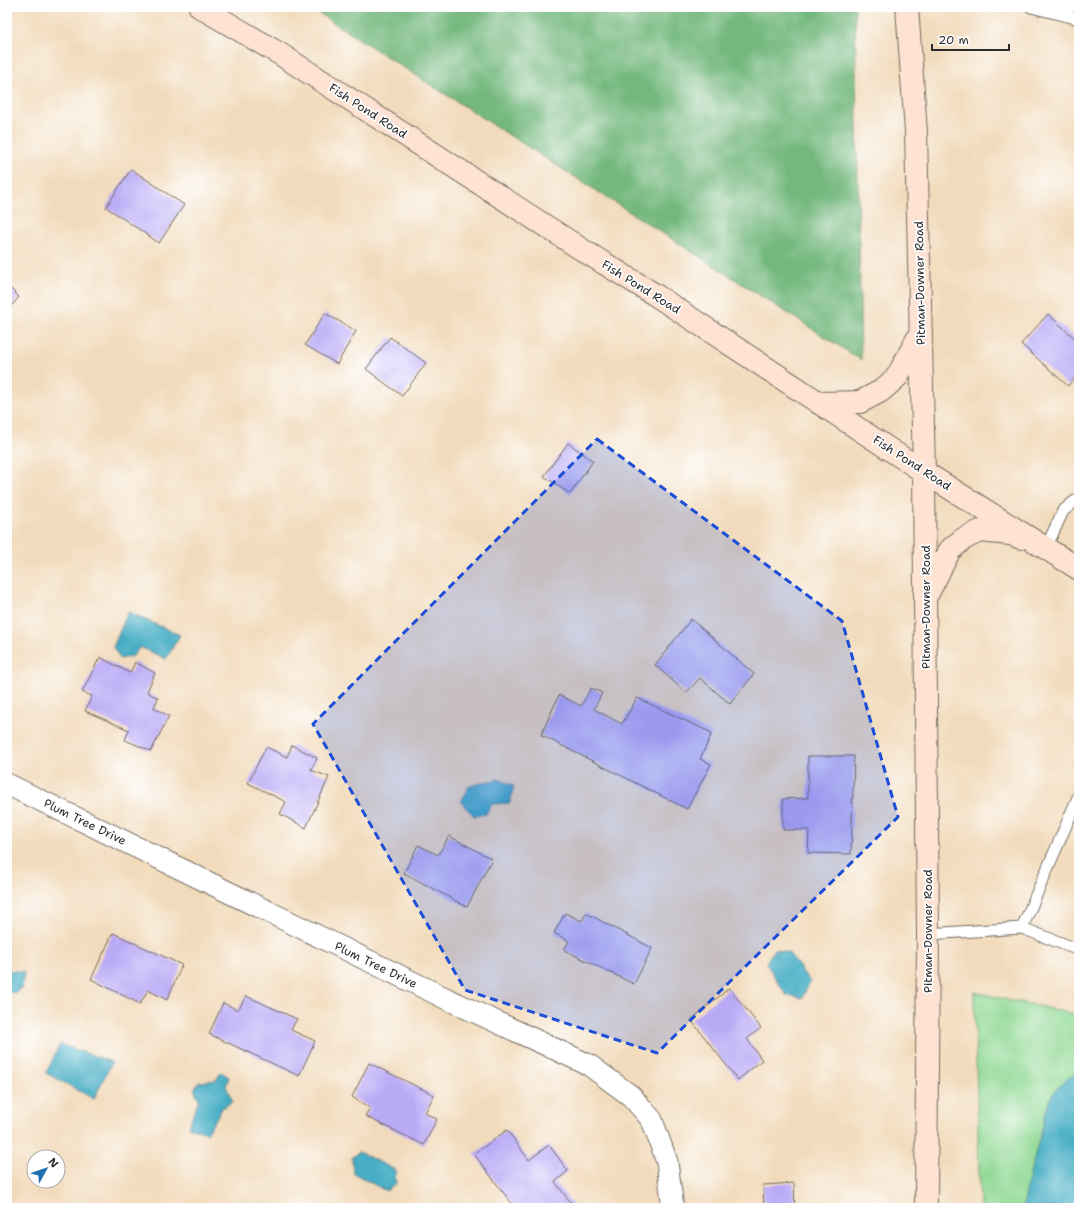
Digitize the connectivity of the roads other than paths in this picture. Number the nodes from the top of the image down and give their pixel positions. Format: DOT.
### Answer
graph roads {
  1 [pos="200,7"];
  2 [pos="907,7"];
  3 [pos="1031,7"];
  4 [pos="1079,19"];
  5 [pos="921,332"];
  6 [pos="819,403"];
  7 [pos="924,472"];
  8 [pos="1079,500"];
  9 [pos="1041,546"];
  10 [pos="1079,570"];
  11 [pos="926,599"];
  12 [pos="7,784"];
  13 [pos="1079,795"];
  14 [pos="1022,928"];
  15 [pos="928,934"];
  16 [pos="1079,950"];
  17 [pos="674,1208"];
  18 [pos="926,1208"];
  1 -- 6 [label="street, Fish Pond Road"];
  2 -- 5 [label="street, Pitman-Downer Road"];
  3 -- 4 [label="lane"];
  5 -- 6 [label="street"];
  5 -- 7 [label="street, Pitman-Downer Road"];
  6 -- 7 [label="street, Fish Pond Road"];
  7 -- 9 [label="street, Fish Pond Road"];
  7 -- 11 [label="street, Pitman-Downer Road"];
  8 -- 9 [label="lane"];
  9 -- 10 [label="street, Fish Pond Road"];
  9 -- 11 [label="street"];
  11 -- 15 [label="street, Pitman-Downer Road"];
  12 -- 17 [label="street, Plum Tree Drive"];
  13 -- 14 [label="lane"];
  14 -- 15 [label="lane"];
  14 -- 16 [label="lane"];
  15 -- 18 [label="street, Pitman-Downer Road"];
}
